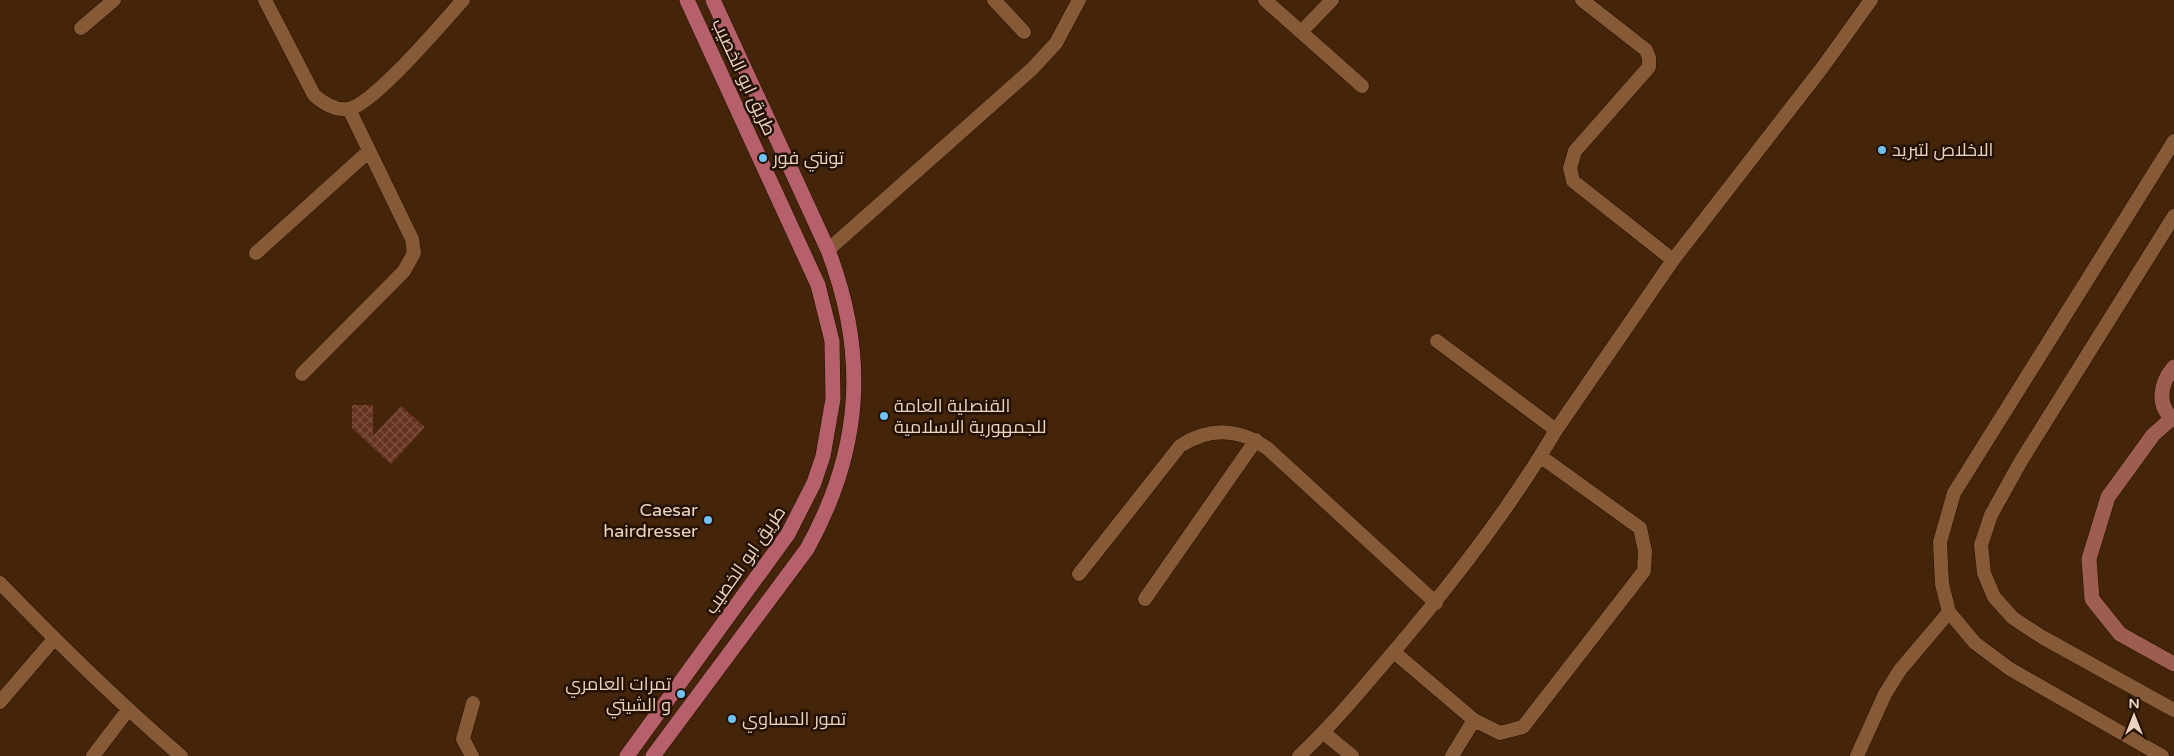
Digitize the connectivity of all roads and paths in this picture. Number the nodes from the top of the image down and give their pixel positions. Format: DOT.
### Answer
graph roads {
  1 [pos="114,0"];
  2 [pos="265,0"];
  3 [pos="463,0"];
  4 [pos="687,0"];
  5 [pos="713,0"];
  6 [pos="994,0"];
  7 [pos="1079,0"];
  8 [pos="1265,0"];
  9 [pos="1332,0"];
  10 [pos="1582,0"];
  11 [pos="1871,0"];
  12 [pos="81,28"];
  13 [pos="1024,32"];
  14 [pos="1302,32"];
  15 [pos="1362,86"];
  16 [pos="349,109"];
  17 [pos="2174,141"];
  18 [pos="369,151"];
  19 [pos="2174,216"];
  20 [pos="828,250"];
  21 [pos="256,253"];
  22 [pos="1673,260"];
  23 [pos="1437,341"];
  24 [pos="2174,367"];
  25 [pos="302,374"];
  26 [pos="2173,420"];
  27 [pos="1556,430"];
  28 [pos="1256,440"];
  29 [pos="1540,456"];
  30 [pos="1079,574"];
  31 [pos="0,583"];
  32 [pos="1145,599"];
  33 [pos="1436,603"];
  34 [pos="1949,612"];
  35 [pos="54,639"];
  36 [pos="1394,652"];
  37 [pos="2174,664"];
  38 [pos="0,702"];
  39 [pos="473,703"];
  40 [pos="128,710"];
  41 [pos="2174,710"];
  42 [pos="1474,720"];
  43 [pos="1324,733"];
  44 [pos="2144,752"];
  45 [pos="93,756"];
  46 [pos="181,756"];
  47 [pos="472,756"];
  48 [pos="627,756"];
  49 [pos="654,756"];
  50 [pos="1299,756"];
  51 [pos="1352,756"];
  52 [pos="1452,756"];
  53 [pos="1857,756"];
  54 [pos="2162,756"];
  1 -- 12 [label="street"];
  2 -- 16 [label="street"];
  3 -- 16 [label="street"];
  4 -- 48 [label="main road, طريق ابو الخصيب"];
  5 -- 20 [label="main road, طريق ابو الخصيب"];
  6 -- 13 [label="street"];
  7 -- 20 [label="street"];
  8 -- 14 [label="street"];
  9 -- 14 [label="street"];
  10 -- 22 [label="street"];
  11 -- 22 [label="street"];
  14 -- 15 [label="street"];
  16 -- 18 [label="street"];
  17 -- 34 [label="street"];
  18 -- 21 [label="street"];
  18 -- 25 [label="street"];
  19 -- 41 [label="street"];
  20 -- 49 [label="main road, طريق ابو الخصيب"];
  22 -- 27 [label="street"];
  23 -- 27 [label="street"];
  24 -- 26 [label="main road"];
  26 -- 37 [label="main road"];
  27 -- 29 [label="street"];
  28 -- 30 [label="street"];
  28 -- 32 [label="street"];
  28 -- 33 [label="street"];
  29 -- 33 [label="street"];
  29 -- 42 [label="street"];
  31 -- 35 [label="street"];
  33 -- 36 [label="street"];
  34 -- 44 [label="street"];
  34 -- 53 [label="street"];
  35 -- 38 [label="street"];
  35 -- 40 [label="street"];
  36 -- 42 [label="street"];
  36 -- 43 [label="street"];
  39 -- 47 [label="street"];
  40 -- 45 [label="street"];
  40 -- 46 [label="street"];
  42 -- 52 [label="street"];
  43 -- 50 [label="street"];
  43 -- 51 [label="street"];
  44 -- 54 [label="street"];
}
